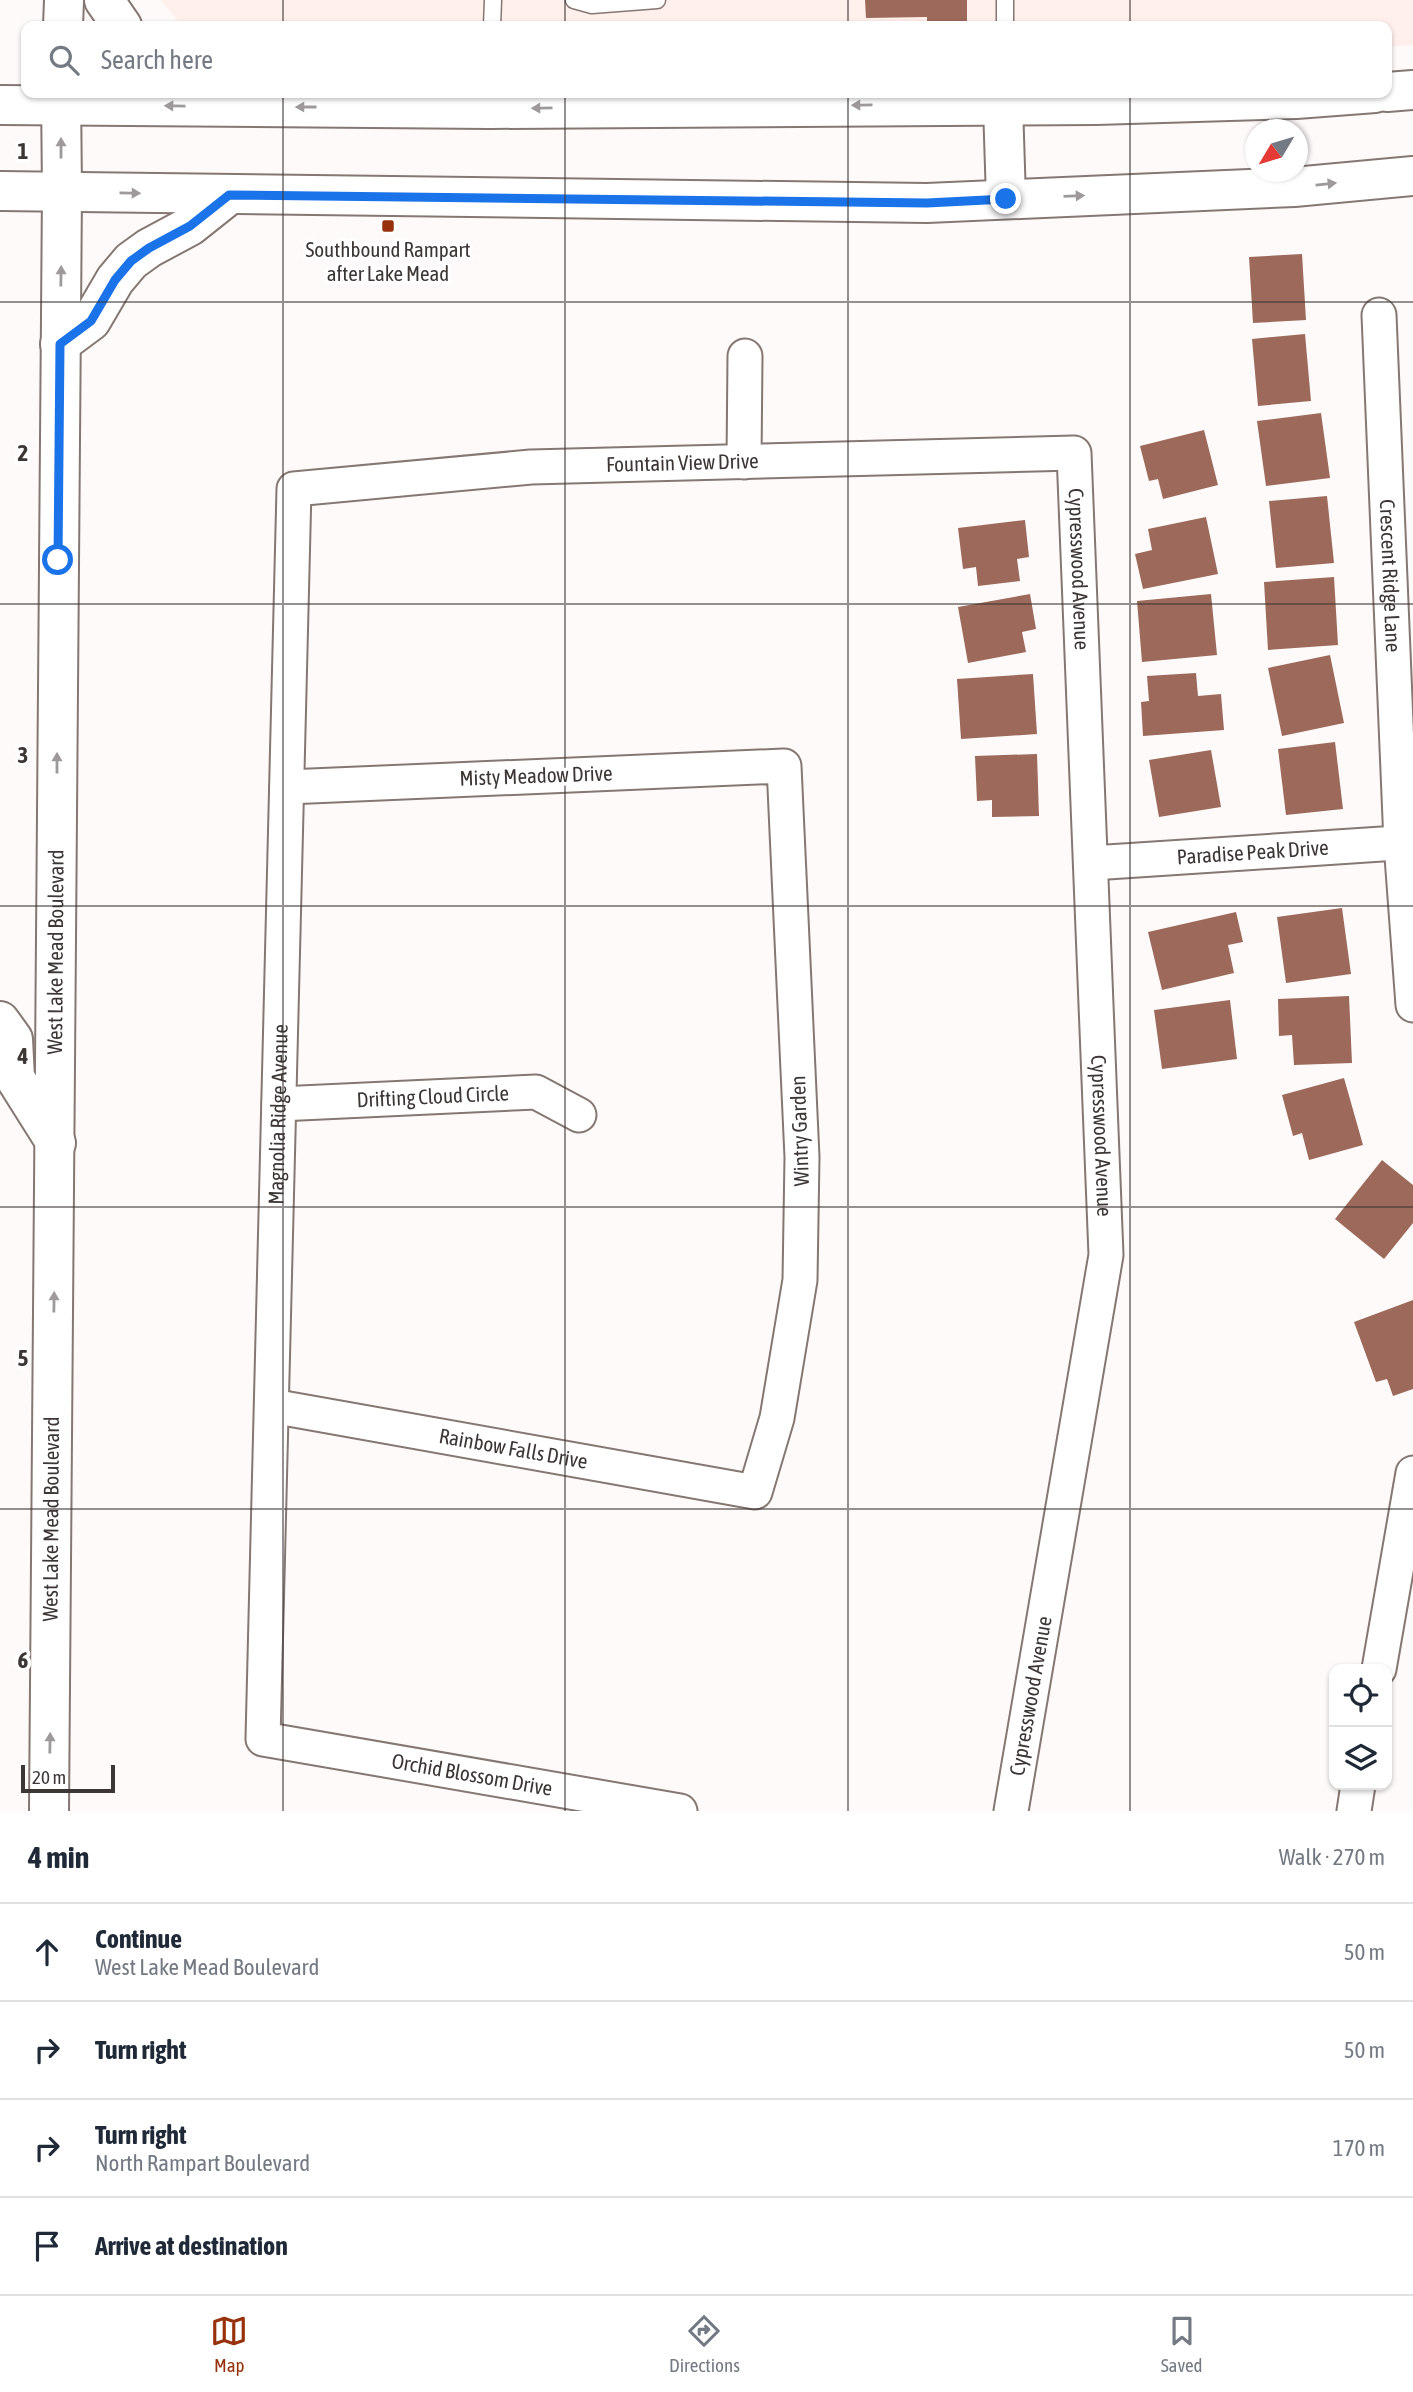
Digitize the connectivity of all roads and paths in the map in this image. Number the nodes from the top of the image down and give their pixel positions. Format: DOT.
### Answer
graph roads {
  1 [pos="64,0"];
  2 [pos="104,0"];
  3 [pos="493,0"];
  4 [pos="574,0"];
  5 [pos="657,0"];
  6 [pos="1005,0"];
  7 [pos="63,21"];
  8 [pos="119,21"];
  9 [pos="492,21"];
  10 [pos="1005,21"];
  11 [pos="1413,90"];
  12 [pos="1392,92"];
  13 [pos="61,98"];
  14 [pos="1309,98"];
  15 [pos="1004,99"];
  16 [pos="230,100"];
  17 [pos="490,101"];
  18 [pos="0,104"];
  19 [pos="1413,176"];
  20 [pos="0,191"];
  21 [pos="62,191"];
  22 [pos="229,195"];
  23 [pos="1006,199"];
  24 [pos="1379,315"];
  25 [pos="60,344"];
  26 [pos="745,356"];
  27 [pos="1074,453"];
  28 [pos="744,462"];
  29 [pos="294,489"];
  30 [pos="1401,552"];
  31 [pos="784,766"];
  32 [pos="287,787"];
  33 [pos="1407,842"];
  34 [pos="1092,863"];
  35 [pos="1413,1005"];
  36 [pos="0,1021"];
  37 [pos="279,1104"];
  38 [pos="579,1115"];
  39 [pos="56,1143"];
  40 [pos="272,1406"];
  41 [pos="1413,1473"];
  42 [pos="755,1492"];
  43 [pos="1379,1664"];
  44 [pos="263,1739"];
  45 [pos="1357,1790"];
  46 [pos="49,1811"];
  47 [pos="680,1811"];
  48 [pos="1011,1811"];
  49 [pos="1354,1811"];
  1 -- 7 [label="main road"];
  2 -- 8 [label="main road"];
  3 -- 9 [label="lane"];
  4 -- 5 [label="lane"];
  6 -- 10 [label="lane"];
  11 -- 12 [label="main road"];
  16 -- 13 [label="main road, one-way"];
  13 -- 18 [label="main road"];
  21 -- 13 [label="main road, West Lake Mead Boulevard, one-way"];
  14 -- 15 [label="main road"];
  15 -- 17 [label="main road, one-way"];
  15 -- 23 [label="main road"];
  17 -- 16 [label="main road, one-way"];
  23 -- 19 [label="main road, one-way"];
  20 -- 21 [label="main road"];
  21 -- 22 [label="main road, one-way"];
  25 -- 21 [label="main road, West Lake Mead Boulevard, one-way"];
  22 -- 23 [label="main road"];
  22 -- 25 [label="main road"];
  24 -- 30 [label="street, Crescent Ridge Lane"];
  39 -- 25 [label="main road, West Lake Mead Boulevard, one-way"];
  26 -- 28 [label="street"];
  27 -- 28 [label="street, Fountain View Drive"];
  27 -- 34 [label="street, Cypresswood Avenue"];
  28 -- 29 [label="street, Fountain View Drive"];
  29 -- 32 [label="street, Magnolia Ridge Avenue"];
  30 -- 33 [label="street, Crescent Ridge Lane"];
  31 -- 32 [label="street, Misty Meadow Drive"];
  31 -- 42 [label="street, Wintry Garden"];
  32 -- 37 [label="street, Magnolia Ridge Avenue"];
  33 -- 34 [label="street, Paradise Peak Drive"];
  33 -- 35 [label="street, Crescent Ridge Lane"];
  34 -- 48 [label="street, Cypresswood Avenue"];
  36 -- 39 [label="main road"];
  37 -- 38 [label="street, Drifting Cloud Circle"];
  37 -- 40 [label="street, Magnolia Ridge Avenue"];
  46 -- 39 [label="main road, West Lake Mead Boulevard, one-way"];
  40 -- 42 [label="street, Rainbow Falls Drive"];
  40 -- 44 [label="street, Magnolia Ridge Avenue"];
  41 -- 43 [label="street"];
  44 -- 47 [label="street, Orchid Blossom Drive"];
  45 -- 49 [label="street"];
}
